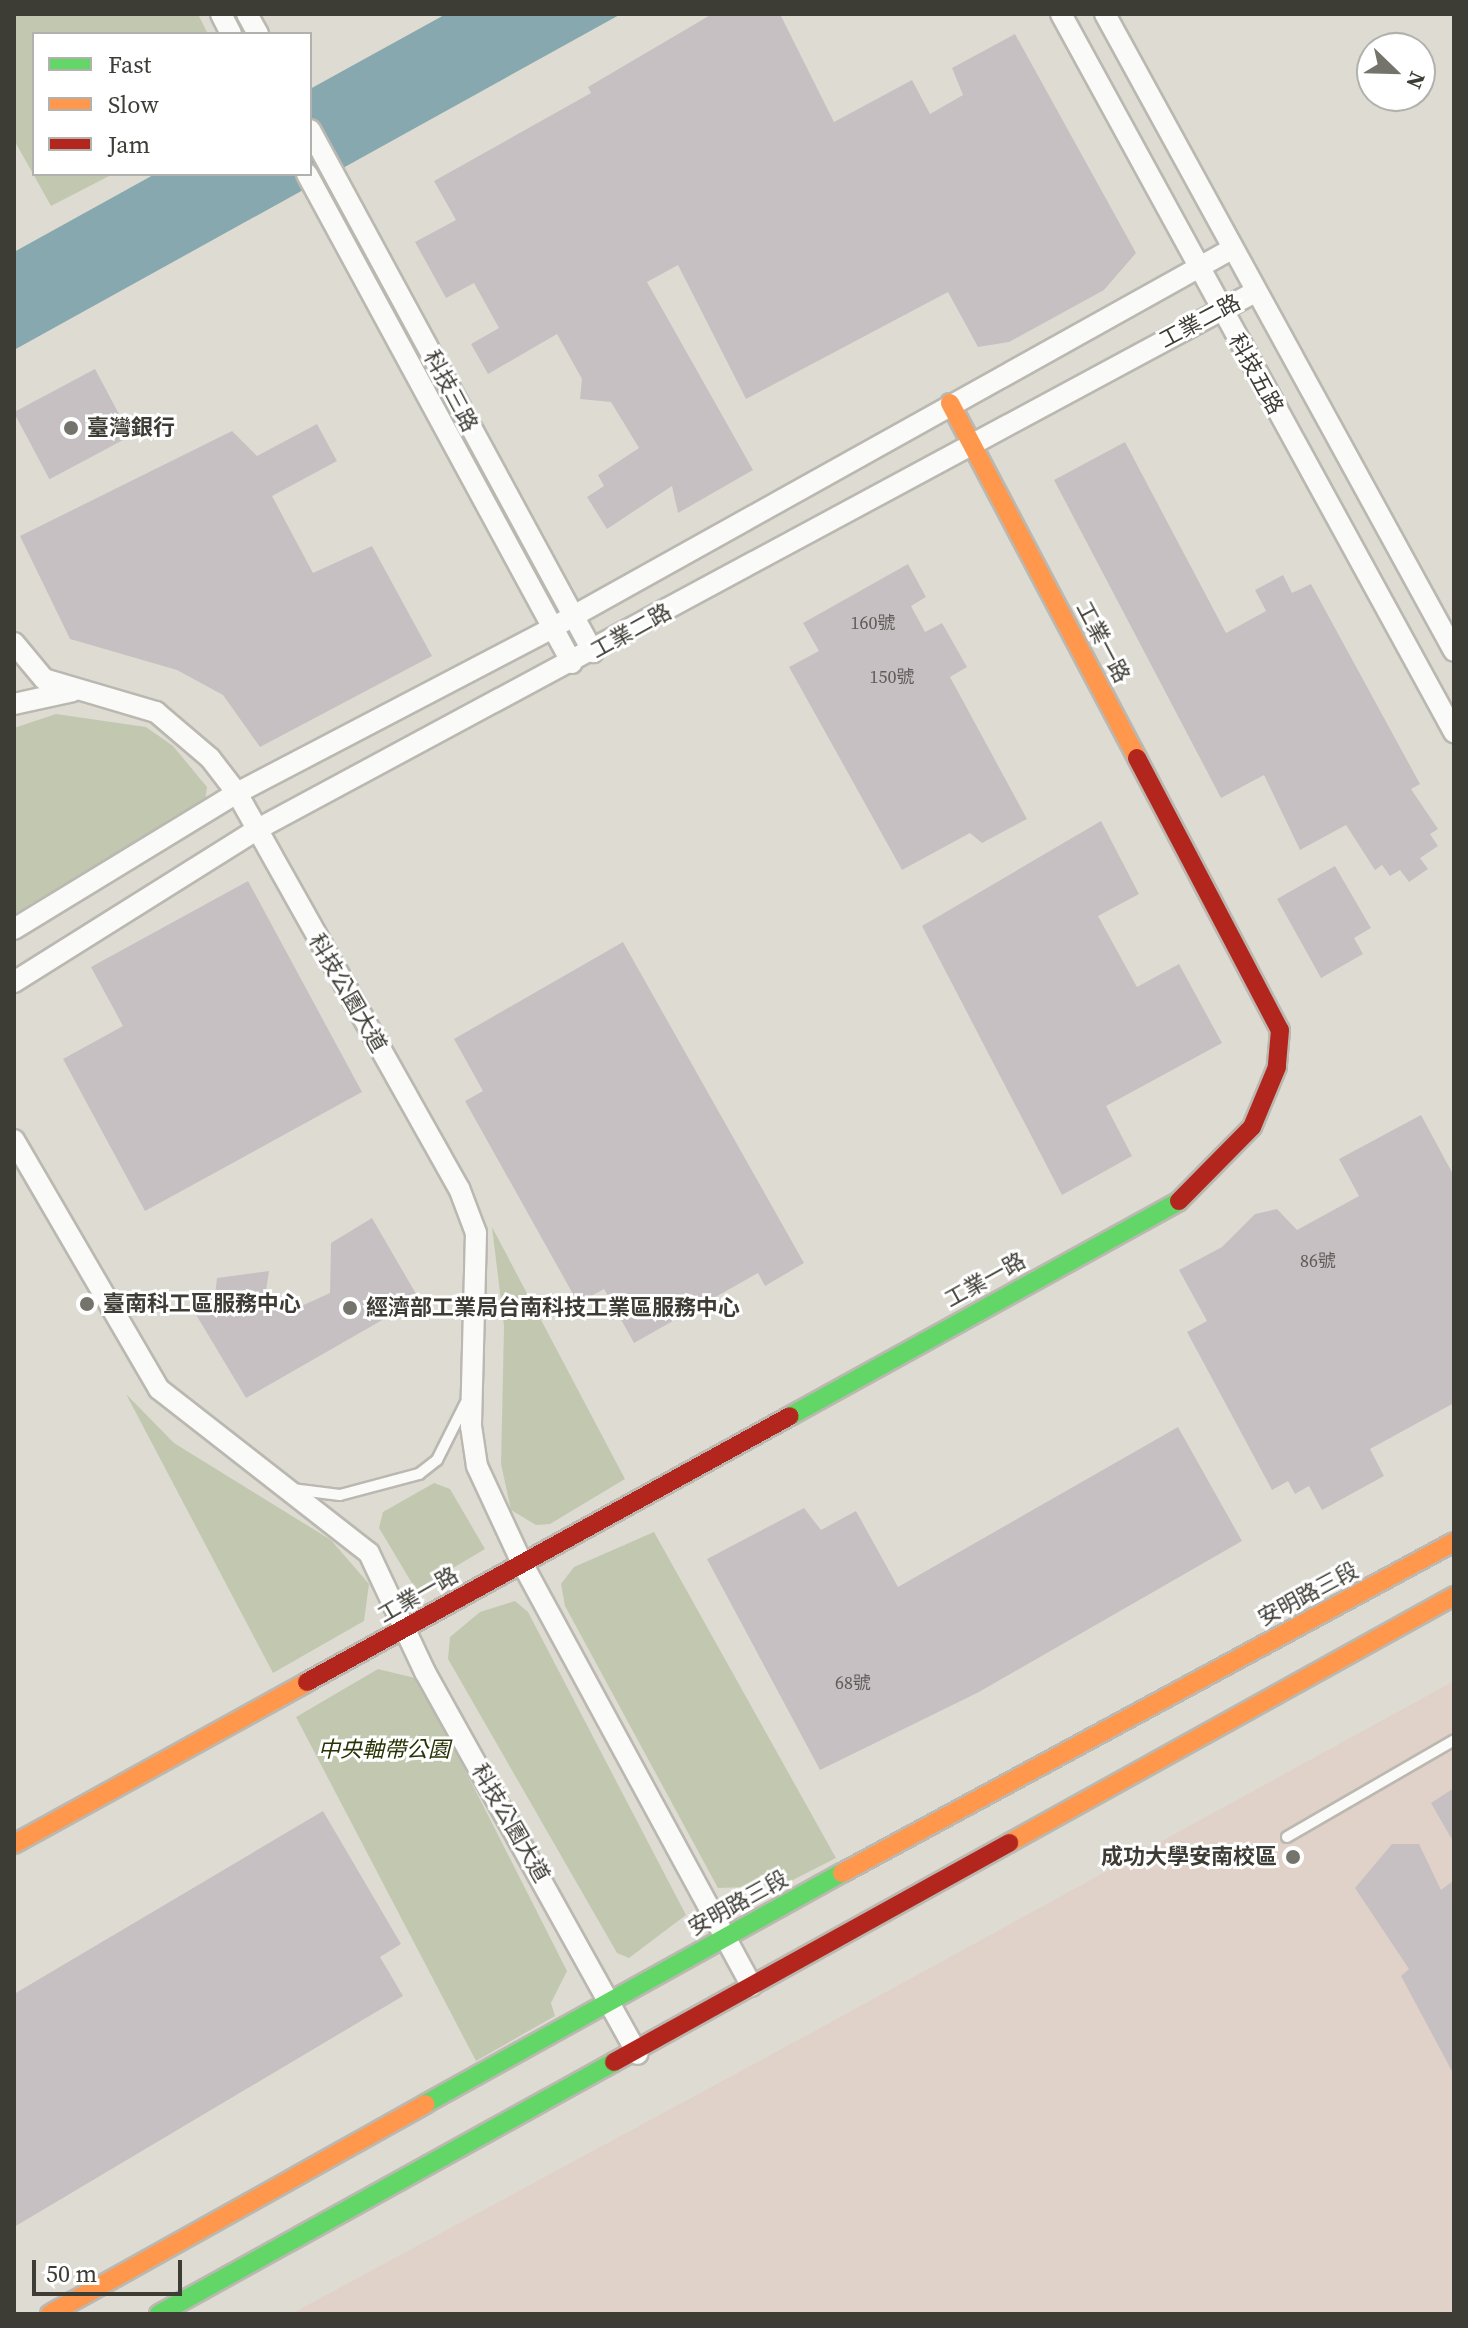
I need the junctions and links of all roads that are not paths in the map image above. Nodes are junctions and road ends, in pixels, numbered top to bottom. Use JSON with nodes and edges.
{"nodes":[{"id":1,"x":221,"y":14,"type":"edge"},
{"id":2,"x":247,"y":14,"type":"edge"},
{"id":3,"x":1061,"y":14,"type":"edge"},
{"id":4,"x":1105,"y":14,"type":"edge"},
{"id":5,"x":230,"y":32,"type":"edge"},
{"id":6,"x":257,"y":32,"type":"edge"},
{"id":7,"x":312,"y":134,"type":"edge"},
{"id":8,"x":308,"y":176,"type":"edge"},
{"id":9,"x":1230,"y":250,"type":"junction"},
{"id":10,"x":1195,"y":267,"type":"junction"},
{"id":11,"x":1255,"y":292,"type":"junction"},
{"id":12,"x":1221,"y":310,"type":"junction"},
{"id":13,"x":950,"y":403,"type":"junction"},
{"id":14,"x":972,"y":444,"type":"junction"},
{"id":15,"x":573,"y":616,"type":"junction"},
{"id":16,"x":552,"y":628,"type":"junction"},
{"id":17,"x":14,"y":643,"type":"edge"},
{"id":18,"x":1454,"y":651,"type":"edge"},
{"id":19,"x":593,"y":652,"type":"junction"},
{"id":20,"x":572,"y":663,"type":"junction"},
{"id":21,"x":77,"y":690,"type":"junction"},
{"id":22,"x":14,"y":704,"type":"edge"},
{"id":23,"x":1454,"y":732,"type":"edge"},
{"id":24,"x":237,"y":793,"type":"junction"},
{"id":25,"x":256,"y":830,"type":"junction"},
{"id":26,"x":14,"y":929,"type":"edge"},
{"id":27,"x":14,"y":982,"type":"edge"},
{"id":28,"x":14,"y":1140,"type":"edge"},
{"id":29,"x":471,"y":1386,"type":"junction"},
{"id":30,"x":290,"y":1489,"type":"junction"},
{"id":31,"x":1454,"y":1542,"type":"edge"},
{"id":32,"x":522,"y":1563,"type":"junction"},
{"id":33,"x":1454,"y":1596,"type":"edge"},
{"id":34,"x":406,"y":1630,"type":"junction"},
{"id":35,"x":1454,"y":1740,"type":"edge"},
{"id":36,"x":1287,"y":1837,"type":"dead end"},
{"id":37,"x":14,"y":1844,"type":"edge"},
{"id":38,"x":726,"y":1936,"type":"junction"},
{"id":39,"x":752,"y":1986,"type":"junction"},
{"id":40,"x":613,"y":2003,"type":"junction"},
{"id":41,"x":638,"y":2054,"type":"junction"},
{"id":42,"x":50,"y":2314,"type":"edge"},
{"id":43,"x":159,"y":2314,"type":"edge"}],
"edges":[{"from":1,"to":5,"type":"street"},
{"from":2,"to":6,"type":"street"},
{"from":3,"to":10,"type":"street","name":"科技五路"},
{"from":4,"to":9,"type":"street","name":"科技五路"},
{"from":7,"to":15,"type":"street","name":"科技三路"},
{"from":8,"to":16,"type":"street","name":"科技三路"},
{"from":9,"to":10,"type":"street","name":"工業二路"},
{"from":9,"to":11,"type":"street","name":"科技五路"},
{"from":10,"to":12,"type":"street","name":"科技五路"},
{"from":10,"to":13,"type":"street","name":"工業二路"},
{"from":11,"to":12,"type":"street","name":"工業二路"},
{"from":11,"to":18,"type":"street","name":"科技五路"},
{"from":12,"to":14,"type":"street","name":"工業二路"},
{"from":12,"to":23,"type":"street","name":"科技五路"},
{"from":13,"to":14,"type":"main road","name":"工業一路"},
{"from":13,"to":15,"type":"street","name":"工業二路"},
{"from":14,"to":19,"type":"street","name":"工業二路"},
{"from":14,"to":32,"type":"main road","name":"工業一路"},
{"from":15,"to":16,"type":"street","name":"工業二路"},
{"from":15,"to":19,"type":"street","name":"科技三路"},
{"from":16,"to":20,"type":"street","name":"科技三路"},
{"from":16,"to":24,"type":"street","name":"工業二路"},
{"from":17,"to":21,"type":"street","name":"科技公園大道"},
{"from":19,"to":20,"type":"street","name":"工業二路"},
{"from":20,"to":25,"type":"street","name":"工業二路"},
{"from":21,"to":22,"type":"street","name":"科技公園大道"},
{"from":21,"to":24,"type":"street","name":"科技公園大道"},
{"from":24,"to":25,"type":"street","name":"科技公園大道"},
{"from":24,"to":26,"type":"street","name":"工業二路"},
{"from":25,"to":27,"type":"street","name":"工業二路"},
{"from":25,"to":29,"type":"street","name":"科技公園大道"},
{"from":28,"to":30,"type":"street","name":"科技公園大道"},
{"from":29,"to":30,"type":"lane","name":"科技公園大道"},
{"from":29,"to":32,"type":"street","name":"科技公園大道"},
{"from":30,"to":34,"type":"street","name":"科技公園大道"},
{"from":31,"to":38,"type":"main road","name":"安明路三段"},
{"from":32,"to":34,"type":"main road","name":"工業一路"},
{"from":32,"to":38,"type":"street","name":"科技公園大道"},
{"from":33,"to":39,"type":"main road"},
{"from":34,"to":37,"type":"main road","name":"工業一路"},
{"from":34,"to":40,"type":"street","name":"科技公園大道"},
{"from":35,"to":36,"type":"lane"},
{"from":38,"to":39,"type":"street","name":"科技公園大道"},
{"from":38,"to":40,"type":"main road","name":"安明路三段"},
{"from":39,"to":41,"type":"main road"},
{"from":40,"to":41,"type":"street","name":"科技公園大道"},
{"from":40,"to":42,"type":"main road","name":"安明路三段"},
{"from":41,"to":43,"type":"main road"}]}
